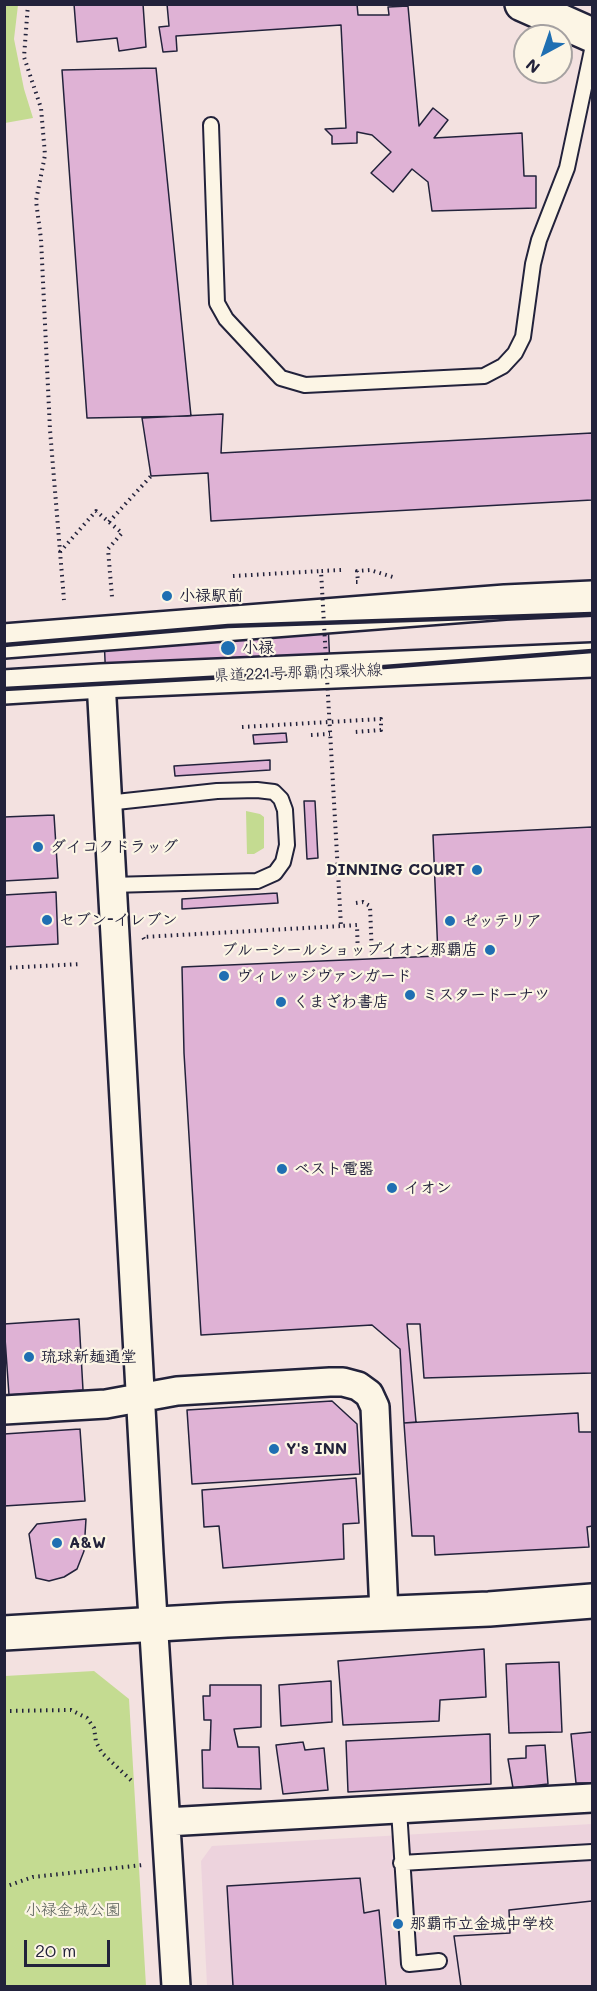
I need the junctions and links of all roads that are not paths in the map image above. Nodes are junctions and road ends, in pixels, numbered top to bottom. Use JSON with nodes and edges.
{"nodes":[{"id":1,"x":522,"y":4,"type":"edge"},
{"id":2,"x":592,"y":35,"type":"edge"},
{"id":3,"x":592,"y":50,"type":"edge"},
{"id":4,"x":211,"y":125,"type":"dead end"},
{"id":5,"x":592,"y":598,"type":"edge"},
{"id":6,"x":4,"y":641,"type":"edge"},
{"id":7,"x":592,"y":660,"type":"edge"},
{"id":8,"x":101,"y":681,"type":"junction"},
{"id":9,"x":4,"y":687,"type":"edge"},
{"id":10,"x":107,"y":803,"type":"junction"},
{"id":11,"x":111,"y":885,"type":"junction"},
{"id":12,"x":141,"y":1396,"type":"junction"},
{"id":13,"x":4,"y":1410,"type":"edge"},
{"id":14,"x":592,"y":1601,"type":"edge"},
{"id":15,"x":384,"y":1613,"type":"junction"},
{"id":16,"x":154,"y":1625,"type":"junction"},
{"id":17,"x":4,"y":1633,"type":"edge"},
{"id":18,"x":592,"y":1798,"type":"edge"},
{"id":19,"x":399,"y":1810,"type":"junction"},
{"id":20,"x":166,"y":1822,"type":"junction"},
{"id":21,"x":592,"y":1852,"type":"edge"},
{"id":22,"x":401,"y":1863,"type":"junction"},
{"id":23,"x":439,"y":1961,"type":"dead end"},
{"id":24,"x":176,"y":1986,"type":"edge"}],
"edges":[{"from":1,"to":2,"type":"main road"},
{"from":3,"to":4,"type":"lane"},
{"from":5,"to":6,"type":"main road"},
{"from":7,"to":8,"type":"main road","name":"県道221号那覇内環状線"},
{"from":8,"to":9,"type":"main road","name":"県道221号那覇内環状線"},
{"from":8,"to":10,"type":"street"},
{"from":10,"to":11,"type":"street"},
{"from":10,"to":11,"type":"lane"},
{"from":11,"to":12,"type":"street"},
{"from":12,"to":13,"type":"street"},
{"from":12,"to":15,"type":"street"},
{"from":12,"to":16,"type":"street"},
{"from":14,"to":15,"type":"main road"},
{"from":15,"to":16,"type":"main road"},
{"from":16,"to":17,"type":"main road"},
{"from":16,"to":20,"type":"street"},
{"from":18,"to":19,"type":"street"},
{"from":19,"to":20,"type":"street"},
{"from":19,"to":22,"type":"lane"},
{"from":20,"to":24,"type":"street"},
{"from":21,"to":22,"type":"lane"},
{"from":22,"to":23,"type":"lane"}]}
